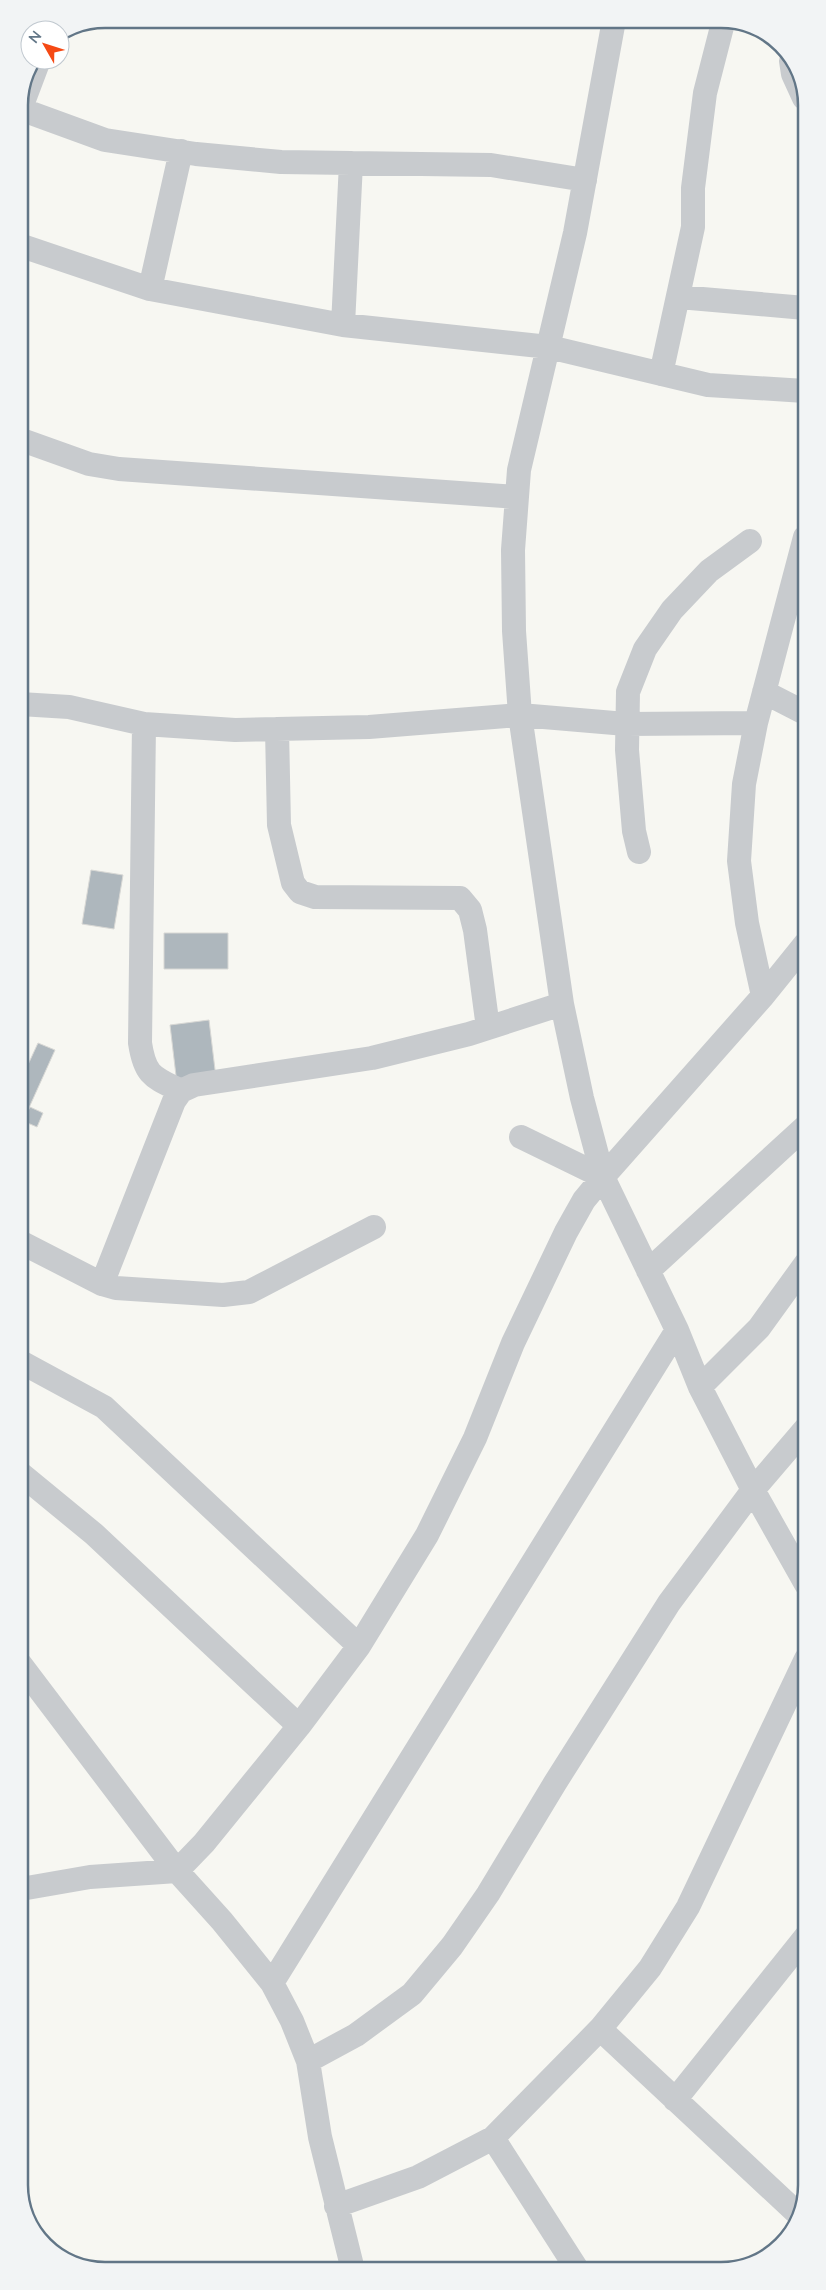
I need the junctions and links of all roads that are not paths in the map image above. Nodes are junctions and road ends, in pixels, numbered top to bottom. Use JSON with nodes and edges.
{"nodes":[{"id":1,"x":613,"y":28,"type":"edge"},
{"id":2,"x":722,"y":28,"type":"edge"},
{"id":3,"x":28,"y":114,"type":"edge"},
{"id":4,"x":180,"y":151,"type":"junction"},
{"id":5,"x":351,"y":163,"type":"junction"},
{"id":6,"x":585,"y":180,"type":"junction"},
{"id":7,"x":28,"y":248,"type":"edge"},
{"id":8,"x":150,"y":289,"type":"junction"},
{"id":9,"x":679,"y":297,"type":"junction"},
{"id":10,"x":798,"y":307,"type":"edge"},
{"id":11,"x":343,"y":325,"type":"junction"},
{"id":12,"x":549,"y":348,"type":"junction"},
{"id":13,"x":661,"y":374,"type":"junction"},
{"id":14,"x":798,"y":391,"type":"edge"},
{"id":15,"x":28,"y":442,"type":"edge"},
{"id":16,"x":517,"y":497,"type":"junction"},
{"id":17,"x":750,"y":541,"type":"dead end"},
{"id":18,"x":798,"y":563,"type":"edge"},
{"id":19,"x":764,"y":692,"type":"junction"},
{"id":20,"x":28,"y":704,"type":"edge"},
{"id":21,"x":798,"y":709,"type":"edge"},
{"id":22,"x":520,"y":715,"type":"junction"},
{"id":23,"x":756,"y":723,"type":"junction"},
{"id":24,"x":144,"y":724,"type":"junction"},
{"id":25,"x":626,"y":724,"type":"junction"},
{"id":26,"x":276,"y":729,"type":"junction"},
{"id":27,"x":640,"y":852,"type":"dead end"},
{"id":28,"x":798,"y":954,"type":"edge"},
{"id":29,"x":763,"y":996,"type":"junction"},
{"id":30,"x":562,"y":1004,"type":"junction"},
{"id":31,"x":488,"y":1028,"type":"junction"},
{"id":32,"x":181,"y":1090,"type":"junction"},
{"id":33,"x":798,"y":1133,"type":"edge"},
{"id":34,"x":521,"y":1137,"type":"dead end"},
{"id":35,"x":603,"y":1177,"type":"junction"},
{"id":36,"x":374,"y":1227,"type":"dead end"},
{"id":37,"x":28,"y":1246,"type":"edge"},
{"id":38,"x":648,"y":1271,"type":"junction"},
{"id":39,"x":798,"y":1274,"type":"edge"},
{"id":40,"x":102,"y":1284,"type":"junction"},
{"id":41,"x":676,"y":1330,"type":"junction"},
{"id":42,"x":28,"y":1366,"type":"edge"},
{"id":43,"x":700,"y":1387,"type":"junction"},
{"id":44,"x":798,"y":1437,"type":"edge"},
{"id":45,"x":28,"y":1488,"type":"edge"},
{"id":46,"x":753,"y":1490,"type":"junction"},
{"id":47,"x":798,"y":1570,"type":"edge"},
{"id":48,"x":359,"y":1646,"type":"junction"},
{"id":49,"x":28,"y":1674,"type":"edge"},
{"id":50,"x":798,"y":1676,"type":"edge"},
{"id":51,"x":299,"y":1726,"type":"junction"},
{"id":52,"x":177,"y":1871,"type":"junction"},
{"id":53,"x":28,"y":1888,"type":"edge"},
{"id":54,"x":798,"y":1946,"type":"edge"},
{"id":55,"x":272,"y":1983,"type":"junction"},
{"id":56,"x":600,"y":2029,"type":"junction"},
{"id":57,"x":308,"y":2061,"type":"junction"},
{"id":58,"x":675,"y":2100,"type":"junction"},
{"id":59,"x":493,"y":2138,"type":"junction"},
{"id":60,"x":336,"y":2206,"type":"junction"},
{"id":61,"x":794,"y":2210,"type":"edge"},
{"id":62,"x":351,"y":2262,"type":"edge"},
{"id":63,"x":573,"y":2262,"type":"edge"}],
"edges":[{"from":1,"to":6,"type":"street"},
{"from":2,"to":9,"type":"street"},
{"from":3,"to":4,"type":"street"},
{"from":4,"to":5,"type":"street"},
{"from":4,"to":8,"type":"street"},
{"from":5,"to":6,"type":"street"},
{"from":5,"to":11,"type":"street"},
{"from":6,"to":12,"type":"street"},
{"from":7,"to":8,"type":"street"},
{"from":8,"to":11,"type":"street"},
{"from":9,"to":10,"type":"street"},
{"from":9,"to":13,"type":"street"},
{"from":11,"to":12,"type":"street"},
{"from":12,"to":13,"type":"street"},
{"from":12,"to":16,"type":"street"},
{"from":13,"to":14,"type":"street"},
{"from":15,"to":16,"type":"street"},
{"from":16,"to":22,"type":"street"},
{"from":17,"to":25,"type":"street"},
{"from":18,"to":19,"type":"street"},
{"from":19,"to":21,"type":"street"},
{"from":19,"to":23,"type":"street"},
{"from":20,"to":24,"type":"street"},
{"from":22,"to":25,"type":"street"},
{"from":22,"to":26,"type":"street"},
{"from":22,"to":30,"type":"street"},
{"from":23,"to":25,"type":"street"},
{"from":23,"to":29,"type":"street"},
{"from":24,"to":26,"type":"street"},
{"from":24,"to":32,"type":"street"},
{"from":25,"to":27,"type":"street"},
{"from":26,"to":31,"type":"street"},
{"from":28,"to":29,"type":"street"},
{"from":29,"to":35,"type":"street"},
{"from":30,"to":31,"type":"street"},
{"from":30,"to":35,"type":"street"},
{"from":31,"to":32,"type":"street"},
{"from":32,"to":40,"type":"street"},
{"from":33,"to":38,"type":"street"},
{"from":34,"to":35,"type":"street"},
{"from":35,"to":38,"type":"street"},
{"from":35,"to":48,"type":"street"},
{"from":36,"to":40,"type":"street"},
{"from":37,"to":40,"type":"street"},
{"from":38,"to":41,"type":"street"},
{"from":39,"to":43,"type":"street"},
{"from":41,"to":43,"type":"street"},
{"from":41,"to":55,"type":"street"},
{"from":42,"to":48,"type":"street"},
{"from":43,"to":46,"type":"street"},
{"from":44,"to":46,"type":"street"},
{"from":45,"to":51,"type":"street"},
{"from":46,"to":47,"type":"street"},
{"from":46,"to":57,"type":"street"},
{"from":48,"to":51,"type":"street"},
{"from":49,"to":52,"type":"street"},
{"from":50,"to":56,"type":"street"},
{"from":51,"to":52,"type":"street"},
{"from":52,"to":53,"type":"street"},
{"from":52,"to":55,"type":"street"},
{"from":54,"to":58,"type":"street"},
{"from":55,"to":57,"type":"street"},
{"from":56,"to":58,"type":"street"},
{"from":56,"to":59,"type":"street"},
{"from":57,"to":60,"type":"street"},
{"from":58,"to":61,"type":"street"},
{"from":59,"to":60,"type":"street"},
{"from":59,"to":63,"type":"street"},
{"from":60,"to":62,"type":"street"}]}
